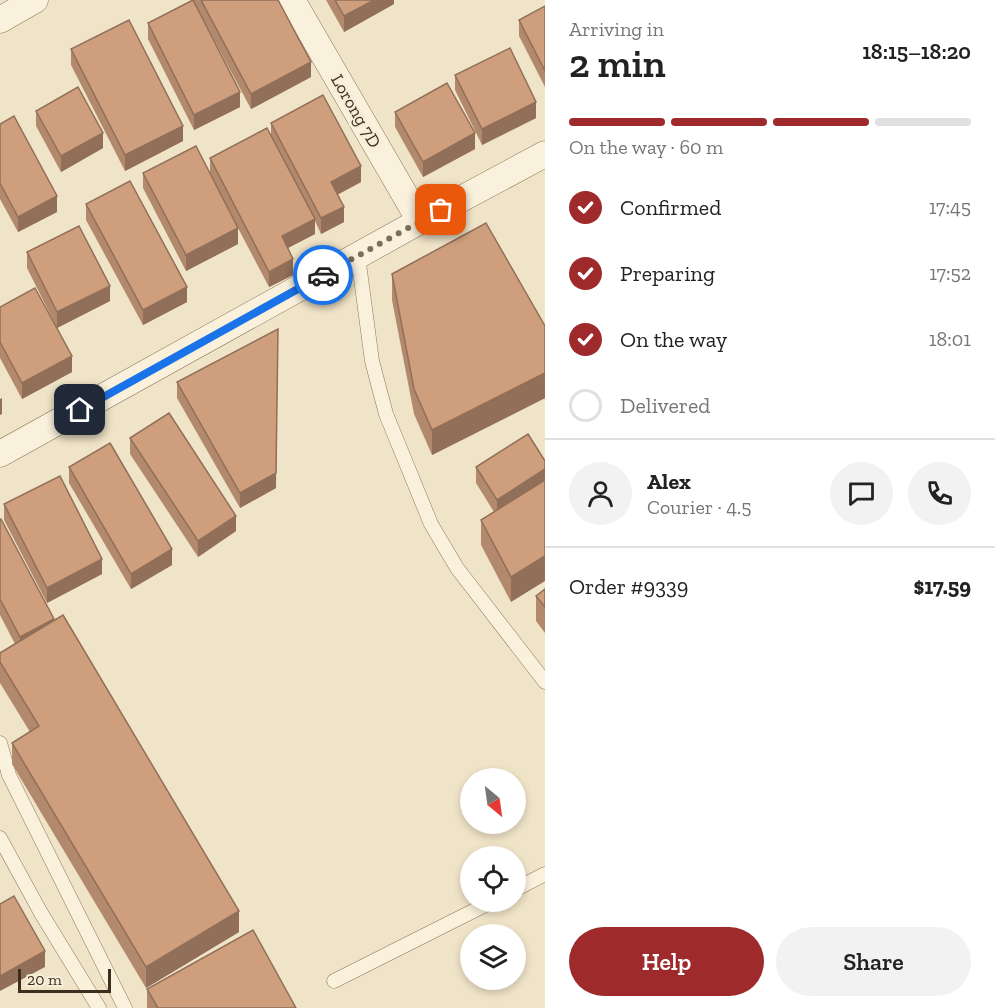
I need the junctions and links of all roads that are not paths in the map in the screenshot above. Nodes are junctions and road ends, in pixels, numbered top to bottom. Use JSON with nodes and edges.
{"nodes":[{"id":1,"x":35,"y":0,"type":"edge"},
{"id":2,"x":292,"y":0,"type":"edge"},
{"id":3,"x":0,"y":20,"type":"edge"},
{"id":4,"x":545,"y":154,"type":"edge"},
{"id":5,"x":420,"y":221,"type":"junction"},
{"id":6,"x":358,"y":256,"type":"junction"},
{"id":7,"x":0,"y":454,"type":"edge"},
{"id":8,"x":545,"y":682,"type":"edge"},
{"id":9,"x":0,"y":743,"type":"edge"},
{"id":10,"x":0,"y":838,"type":"edge"},
{"id":11,"x":545,"y":874,"type":"edge"},
{"id":12,"x":526,"y":884,"type":"edge"},
{"id":13,"x":471,"y":912,"type":"edge"},
{"id":14,"x":334,"y":981,"type":"dead end"},
{"id":15,"x":99,"y":1008,"type":"edge"},
{"id":16,"x":126,"y":1008,"type":"edge"}],
"edges":[{"from":1,"to":3,"type":"street"},
{"from":2,"to":5,"type":"street","name":"Lorong 7D"},
{"from":4,"to":5,"type":"street"},
{"from":5,"to":6,"type":"street"},
{"from":6,"to":7,"type":"street"},
{"from":6,"to":8,"type":"lane"},
{"from":9,"to":16,"type":"lane"},
{"from":10,"to":15,"type":"lane"},
{"from":11,"to":12,"type":"lane"},
{"from":13,"to":14,"type":"lane"}]}
